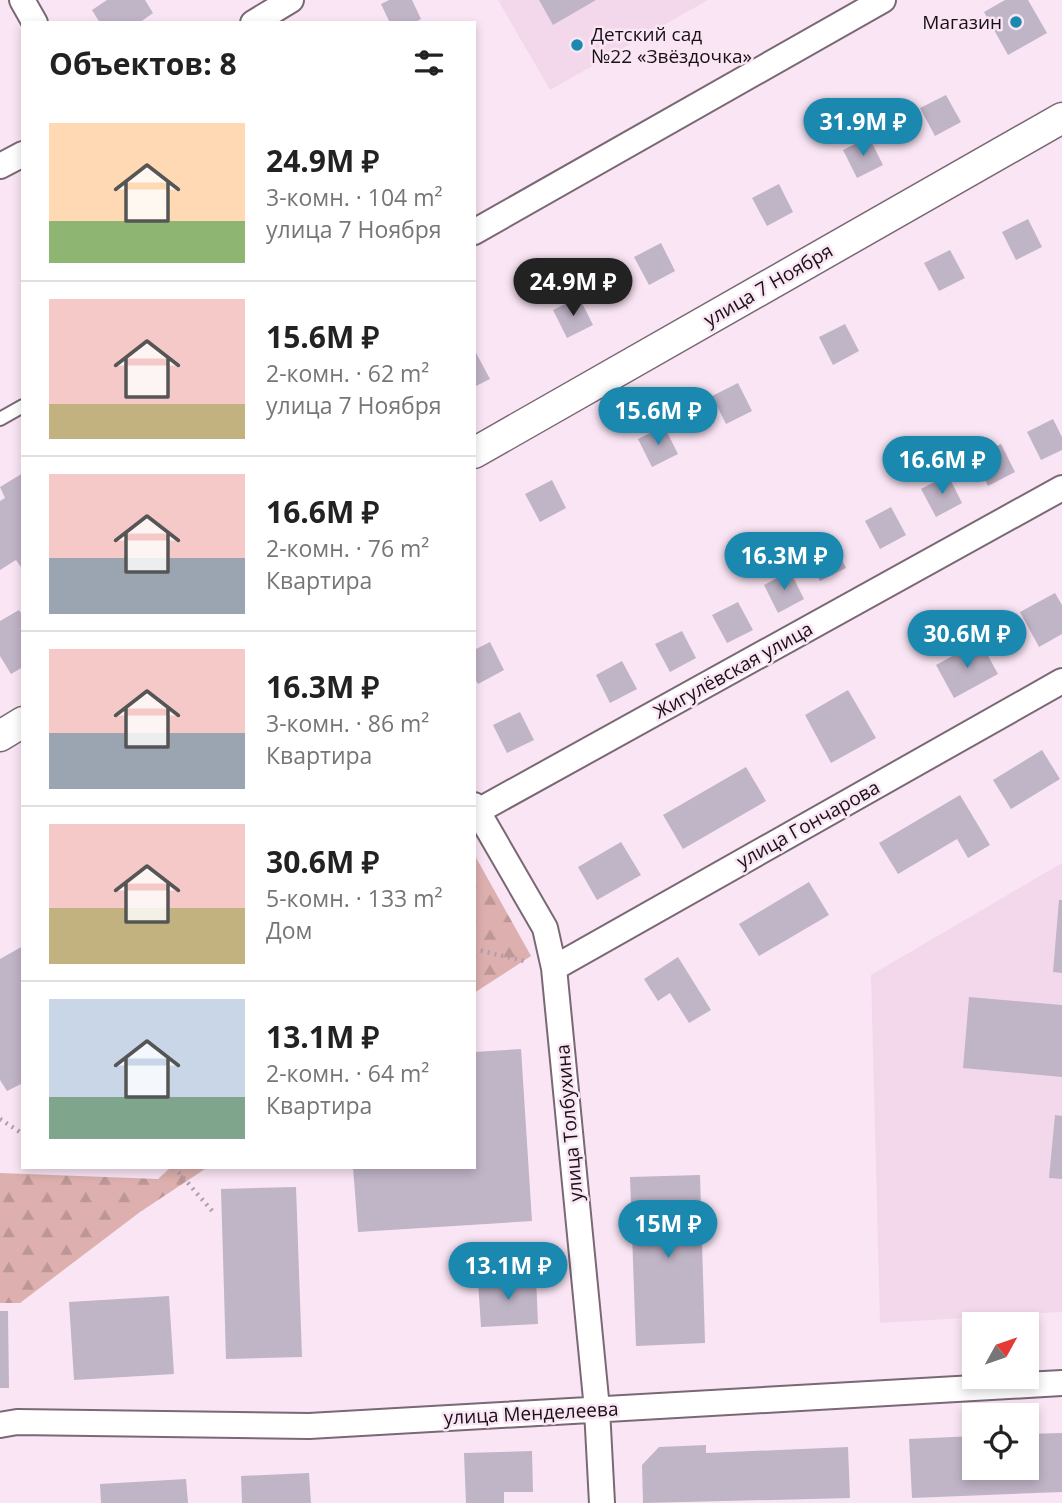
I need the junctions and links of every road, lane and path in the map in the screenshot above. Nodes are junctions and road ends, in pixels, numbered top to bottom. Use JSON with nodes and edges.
{"nodes":[{"id":1,"x":22,"y":0,"type":"edge"},
{"id":2,"x":291,"y":0,"type":"edge"},
{"id":3,"x":883,"y":0,"type":"edge"},
{"id":4,"x":34,"y":21,"type":"edge"},
{"id":5,"x":256,"y":21,"type":"edge"},
{"id":6,"x":1062,"y":118,"type":"edge"},
{"id":7,"x":21,"y":155,"type":"edge"},
{"id":8,"x":0,"y":166,"type":"edge"},
{"id":9,"x":476,"y":231,"type":"edge"},
{"id":10,"x":21,"y":407,"type":"edge"},
{"id":11,"x":0,"y":419,"type":"edge"},
{"id":12,"x":476,"y":452,"type":"edge"},
{"id":13,"x":1062,"y":488,"type":"edge"},
{"id":14,"x":1062,"y":681,"type":"edge"},
{"id":15,"x":21,"y":723,"type":"edge"},
{"id":16,"x":0,"y":736,"type":"edge"},
{"id":17,"x":476,"y":808,"type":"edge"},
{"id":18,"x":476,"y":949,"type":"edge"},
{"id":19,"x":554,"y":968,"type":"junction"},
{"id":20,"x":0,"y":1119,"type":"edge"},
{"id":21,"x":21,"y":1133,"type":"edge"},
{"id":22,"x":176,"y":1169,"type":"edge"},
{"id":23,"x":214,"y":1213,"type":"dead end"},
{"id":24,"x":1062,"y":1383,"type":"edge"},
{"id":25,"x":597,"y":1409,"type":"junction"},
{"id":26,"x":0,"y":1425,"type":"edge"},
{"id":27,"x":602,"y":1503,"type":"edge"}],
"edges":[{"from":1,"to":4,"type":"street"},
{"from":2,"to":5,"type":"street"},
{"from":3,"to":9,"type":"street"},
{"from":6,"to":12,"type":"street","name":"улица 7 Ноября"},
{"from":7,"to":8,"type":"street"},
{"from":10,"to":11,"type":"lane"},
{"from":13,"to":17,"type":"street","name":"Жигулёвская улица"},
{"from":14,"to":19,"type":"street","name":"улица Гончарова"},
{"from":15,"to":16,"type":"street"},
{"from":17,"to":19,"type":"street","name":"улица Толбухина"},
{"from":18,"to":19,"type":"path"},
{"from":19,"to":25,"type":"street","name":"улица Толбухина"},
{"from":20,"to":21,"type":"path"},
{"from":22,"to":23,"type":"path"},
{"from":24,"to":25,"type":"street","name":"улица Менделеева"},
{"from":25,"to":26,"type":"street","name":"улица Менделеева"},
{"from":25,"to":27,"type":"street","name":"улица Толбухина"}]}
